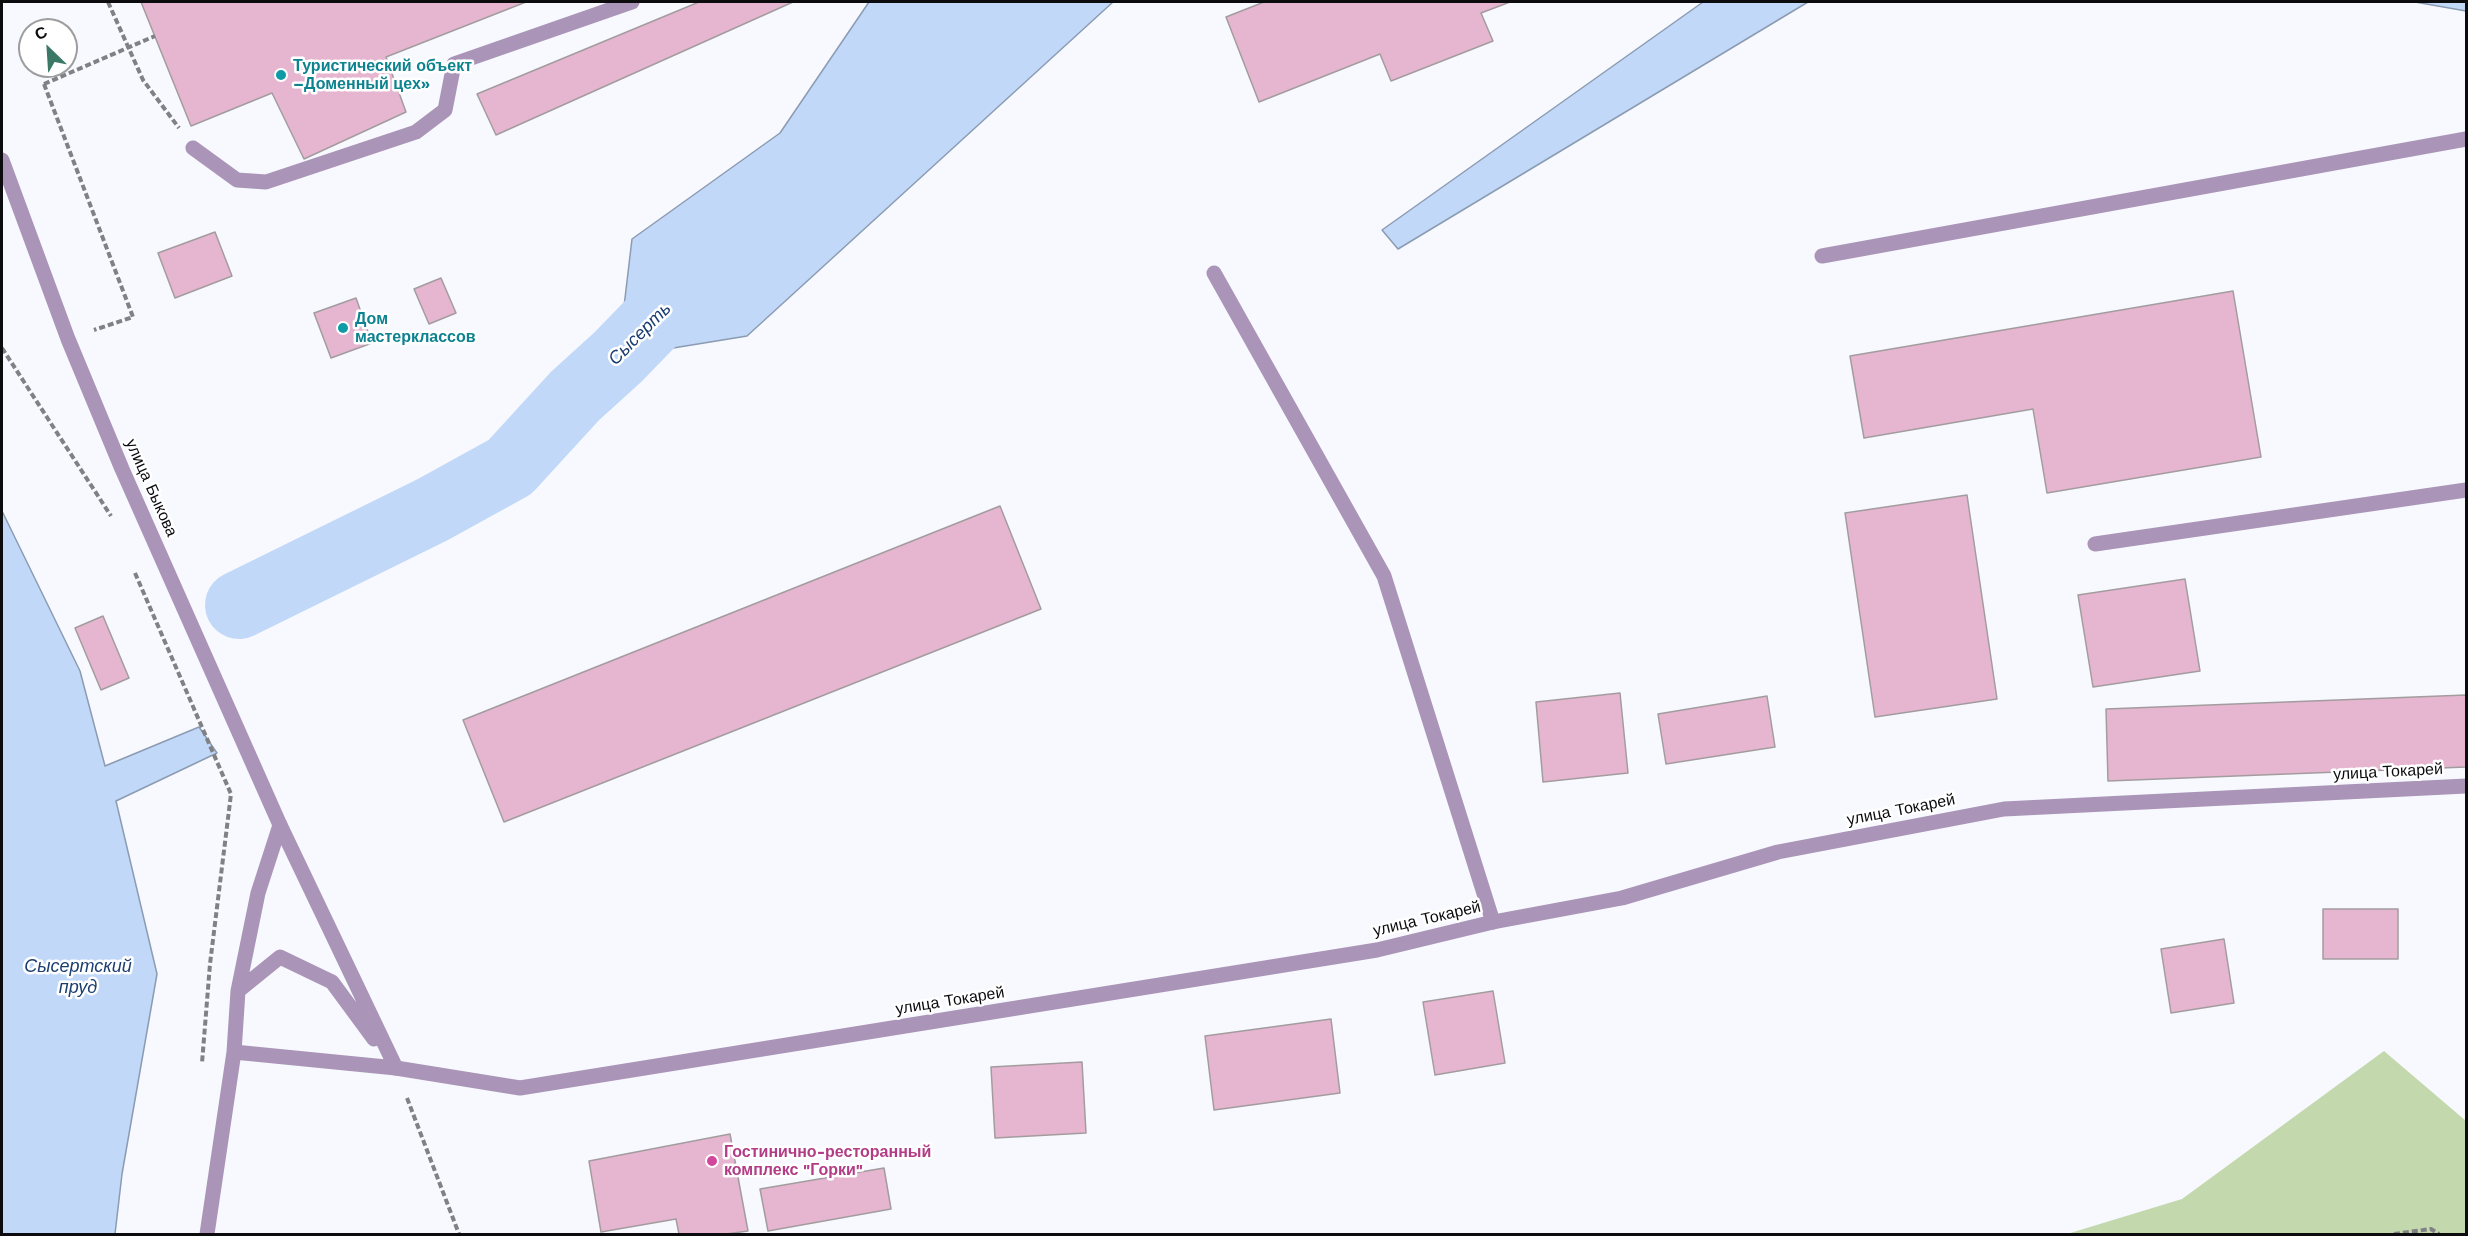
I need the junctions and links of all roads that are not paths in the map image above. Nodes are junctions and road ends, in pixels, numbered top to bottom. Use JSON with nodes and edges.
{"nodes":[{"id":1,"x":632,"y":2,"type":"edge"},
{"id":2,"x":2466,"y":139,"type":"edge"},
{"id":3,"x":193,"y":148,"type":"road end"},
{"id":4,"x":2,"y":160,"type":"edge"},
{"id":5,"x":1822,"y":256,"type":"dead end"},
{"id":6,"x":1214,"y":273,"type":"dead end"},
{"id":7,"x":2466,"y":490,"type":"edge"},
{"id":8,"x":2095,"y":544,"type":"dead end"},
{"id":9,"x":2466,"y":786,"type":"edge"},
{"id":10,"x":280,"y":825,"type":"junction"},
{"id":11,"x":1493,"y":922,"type":"junction"},
{"id":12,"x":238,"y":991,"type":"junction"},
{"id":13,"x":234,"y":1052,"type":"junction"},
{"id":14,"x":396,"y":1068,"type":"junction"},
{"id":15,"x":207,"y":1234,"type":"edge"}],
"edges":[{"from":1,"to":3,"type":"street"},
{"from":2,"to":5,"type":"street"},
{"from":4,"to":10,"type":"street","name":"улица Быкова"},
{"from":6,"to":11,"type":"street"},
{"from":7,"to":8,"type":"street"},
{"from":9,"to":11,"type":"street","name":"улица Токарей"},
{"from":10,"to":12,"type":"street"},
{"from":10,"to":14,"type":"street","name":"улица Быкова"},
{"from":11,"to":14,"type":"street","name":"улица Токарей"},
{"from":12,"to":13,"type":"street"},
{"from":12,"to":14,"type":"street"},
{"from":13,"to":14,"type":"street","name":"улица Токарей"},
{"from":13,"to":15,"type":"street"}]}
